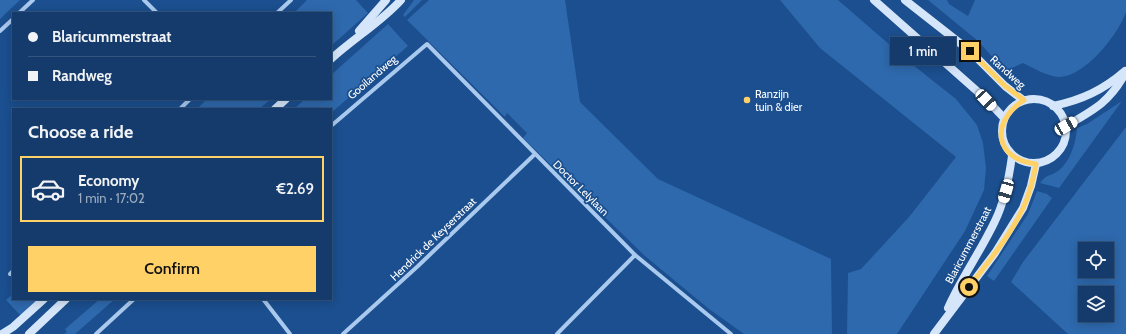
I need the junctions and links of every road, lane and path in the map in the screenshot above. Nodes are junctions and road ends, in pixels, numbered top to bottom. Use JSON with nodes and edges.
{"nodes":[{"id":1,"x":33,"y":0,"type":"edge"},
{"id":2,"x":144,"y":0,"type":"edge"},
{"id":3,"x":291,"y":0,"type":"edge"},
{"id":4,"x":386,"y":0,"type":"edge"},
{"id":5,"x":401,"y":0,"type":"edge"},
{"id":6,"x":874,"y":0,"type":"edge"},
{"id":7,"x":905,"y":0,"type":"edge"},
{"id":8,"x":20,"y":12,"type":"edge"},
{"id":9,"x":156,"y":12,"type":"edge"},
{"id":10,"x":278,"y":12,"type":"edge"},
{"id":11,"x":12,"y":20,"type":"edge"},
{"id":12,"x":0,"y":32,"type":"edge"},
{"id":13,"x":350,"y":41,"type":"junction"},
{"id":14,"x":427,"y":44,"type":"joint"},
{"id":15,"x":332,"y":58,"type":"edge"},
{"id":16,"x":1126,"y":71,"type":"edge"},
{"id":17,"x":189,"y":100,"type":"edge"},
{"id":18,"x":285,"y":100,"type":"edge"},
{"id":19,"x":1024,"y":100,"type":"junction"},
{"id":20,"x":1053,"y":106,"type":"junction"},
{"id":21,"x":181,"y":108,"type":"edge"},
{"id":22,"x":276,"y":108,"type":"edge"},
{"id":23,"x":1004,"y":118,"type":"junction"},
{"id":24,"x":332,"y":125,"type":"edge"},
{"id":25,"x":1066,"y":126,"type":"junction"},
{"id":26,"x":534,"y":154,"type":"junction"},
{"id":27,"x":1012,"y":156,"type":"junction"},
{"id":28,"x":1036,"y":164,"type":"junction"},
{"id":29,"x":635,"y":255,"type":"junction"},
{"id":30,"x":43,"y":300,"type":"edge"},
{"id":31,"x":65,"y":300,"type":"edge"},
{"id":32,"x":133,"y":300,"type":"edge"},
{"id":33,"x":264,"y":300,"type":"edge"},
{"id":34,"x":943,"y":320,"type":"junction"},
{"id":35,"x":726,"y":333,"type":"edge"},
{"id":36,"x":2,"y":334,"type":"edge"},
{"id":37,"x":29,"y":334,"type":"edge"},
{"id":38,"x":96,"y":334,"type":"edge"},
{"id":39,"x":290,"y":334,"type":"edge"},
{"id":40,"x":343,"y":334,"type":"edge"},
{"id":41,"x":557,"y":334,"type":"edge"},
{"id":42,"x":731,"y":334,"type":"edge"},
{"id":43,"x":934,"y":334,"type":"edge"}],
"edges":[{"from":1,"to":8,"type":"street"},
{"from":2,"to":9,"type":"street"},
{"from":3,"to":10,"type":"street"},
{"from":4,"to":13,"type":"main road"},
{"from":5,"to":13,"type":"main road"},
{"from":6,"to":23,"type":"main road"},
{"from":7,"to":19,"type":"main road","name":"Randweg"},
{"from":11,"to":12,"type":"street"},
{"from":13,"to":15,"type":"main road"},
{"from":14,"to":24,"type":"street","name":"Gooilandweg"},
{"from":14,"to":26,"type":"street","name":"Doctor Lelylaan"},
{"from":16,"to":20,"type":"main road"},
{"from":16,"to":25,"type":"main road"},
{"from":17,"to":21,"type":"street"},
{"from":18,"to":22,"type":"main road"},
{"from":19,"to":20,"type":"main road"},
{"from":19,"to":23,"type":"main road"},
{"from":20,"to":25,"type":"main road"},
{"from":23,"to":27,"type":"main road"},
{"from":25,"to":28,"type":"main road"},
{"from":26,"to":29,"type":"street","name":"Doctor Lelylaan"},
{"from":26,"to":40,"type":"street","name":"Hendrick de Keyserstraat"},
{"from":27,"to":28,"type":"main road"},
{"from":27,"to":34,"type":"main road","name":"Blaricummerstraat"},
{"from":28,"to":34,"type":"main road","name":"Blaricummerstraat"},
{"from":29,"to":35,"type":"street","name":"Doctor Lelylaan"},
{"from":29,"to":41,"type":"street"},
{"from":30,"to":36,"type":"main road"},
{"from":31,"to":37,"type":"main road"},
{"from":32,"to":38,"type":"street"},
{"from":33,"to":39,"type":"street"},
{"from":34,"to":43,"type":"main road","name":"Blaricummerstraat"},
{"from":35,"to":42,"type":"street","name":"Doctor Lelylaan"}]}
